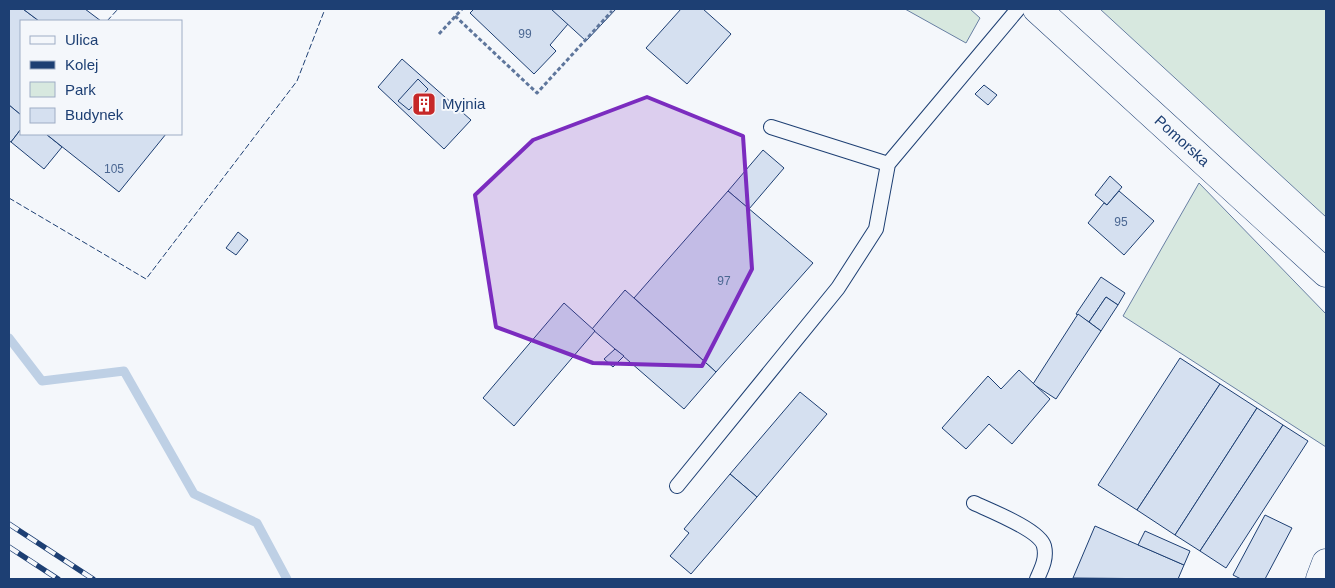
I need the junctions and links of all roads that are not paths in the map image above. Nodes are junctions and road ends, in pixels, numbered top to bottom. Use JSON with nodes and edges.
{"nodes":[{"id":1,"x":1018,"y":9,"type":"edge"},
{"id":2,"x":1037,"y":9,"type":"edge"},
{"id":3,"x":771,"y":127,"type":"dead end"},
{"id":4,"x":888,"y":164,"type":"junction"},
{"id":5,"x":1326,"y":273,"type":"edge"},
{"id":6,"x":677,"y":486,"type":"dead end"},
{"id":7,"x":974,"y":503,"type":"dead end"},
{"id":8,"x":1326,"y":563,"type":"edge"},
{"id":9,"x":1037,"y":579,"type":"edge"},
{"id":10,"x":1320,"y":579,"type":"edge"}],
"edges":[{"from":1,"to":4,"type":"lane"},
{"from":2,"to":5,"type":"main road","name":"Pomorska"},
{"from":3,"to":4,"type":"lane"},
{"from":4,"to":6,"type":"lane"},
{"from":7,"to":9,"type":"lane"},
{"from":8,"to":10,"type":"main road"}]}
